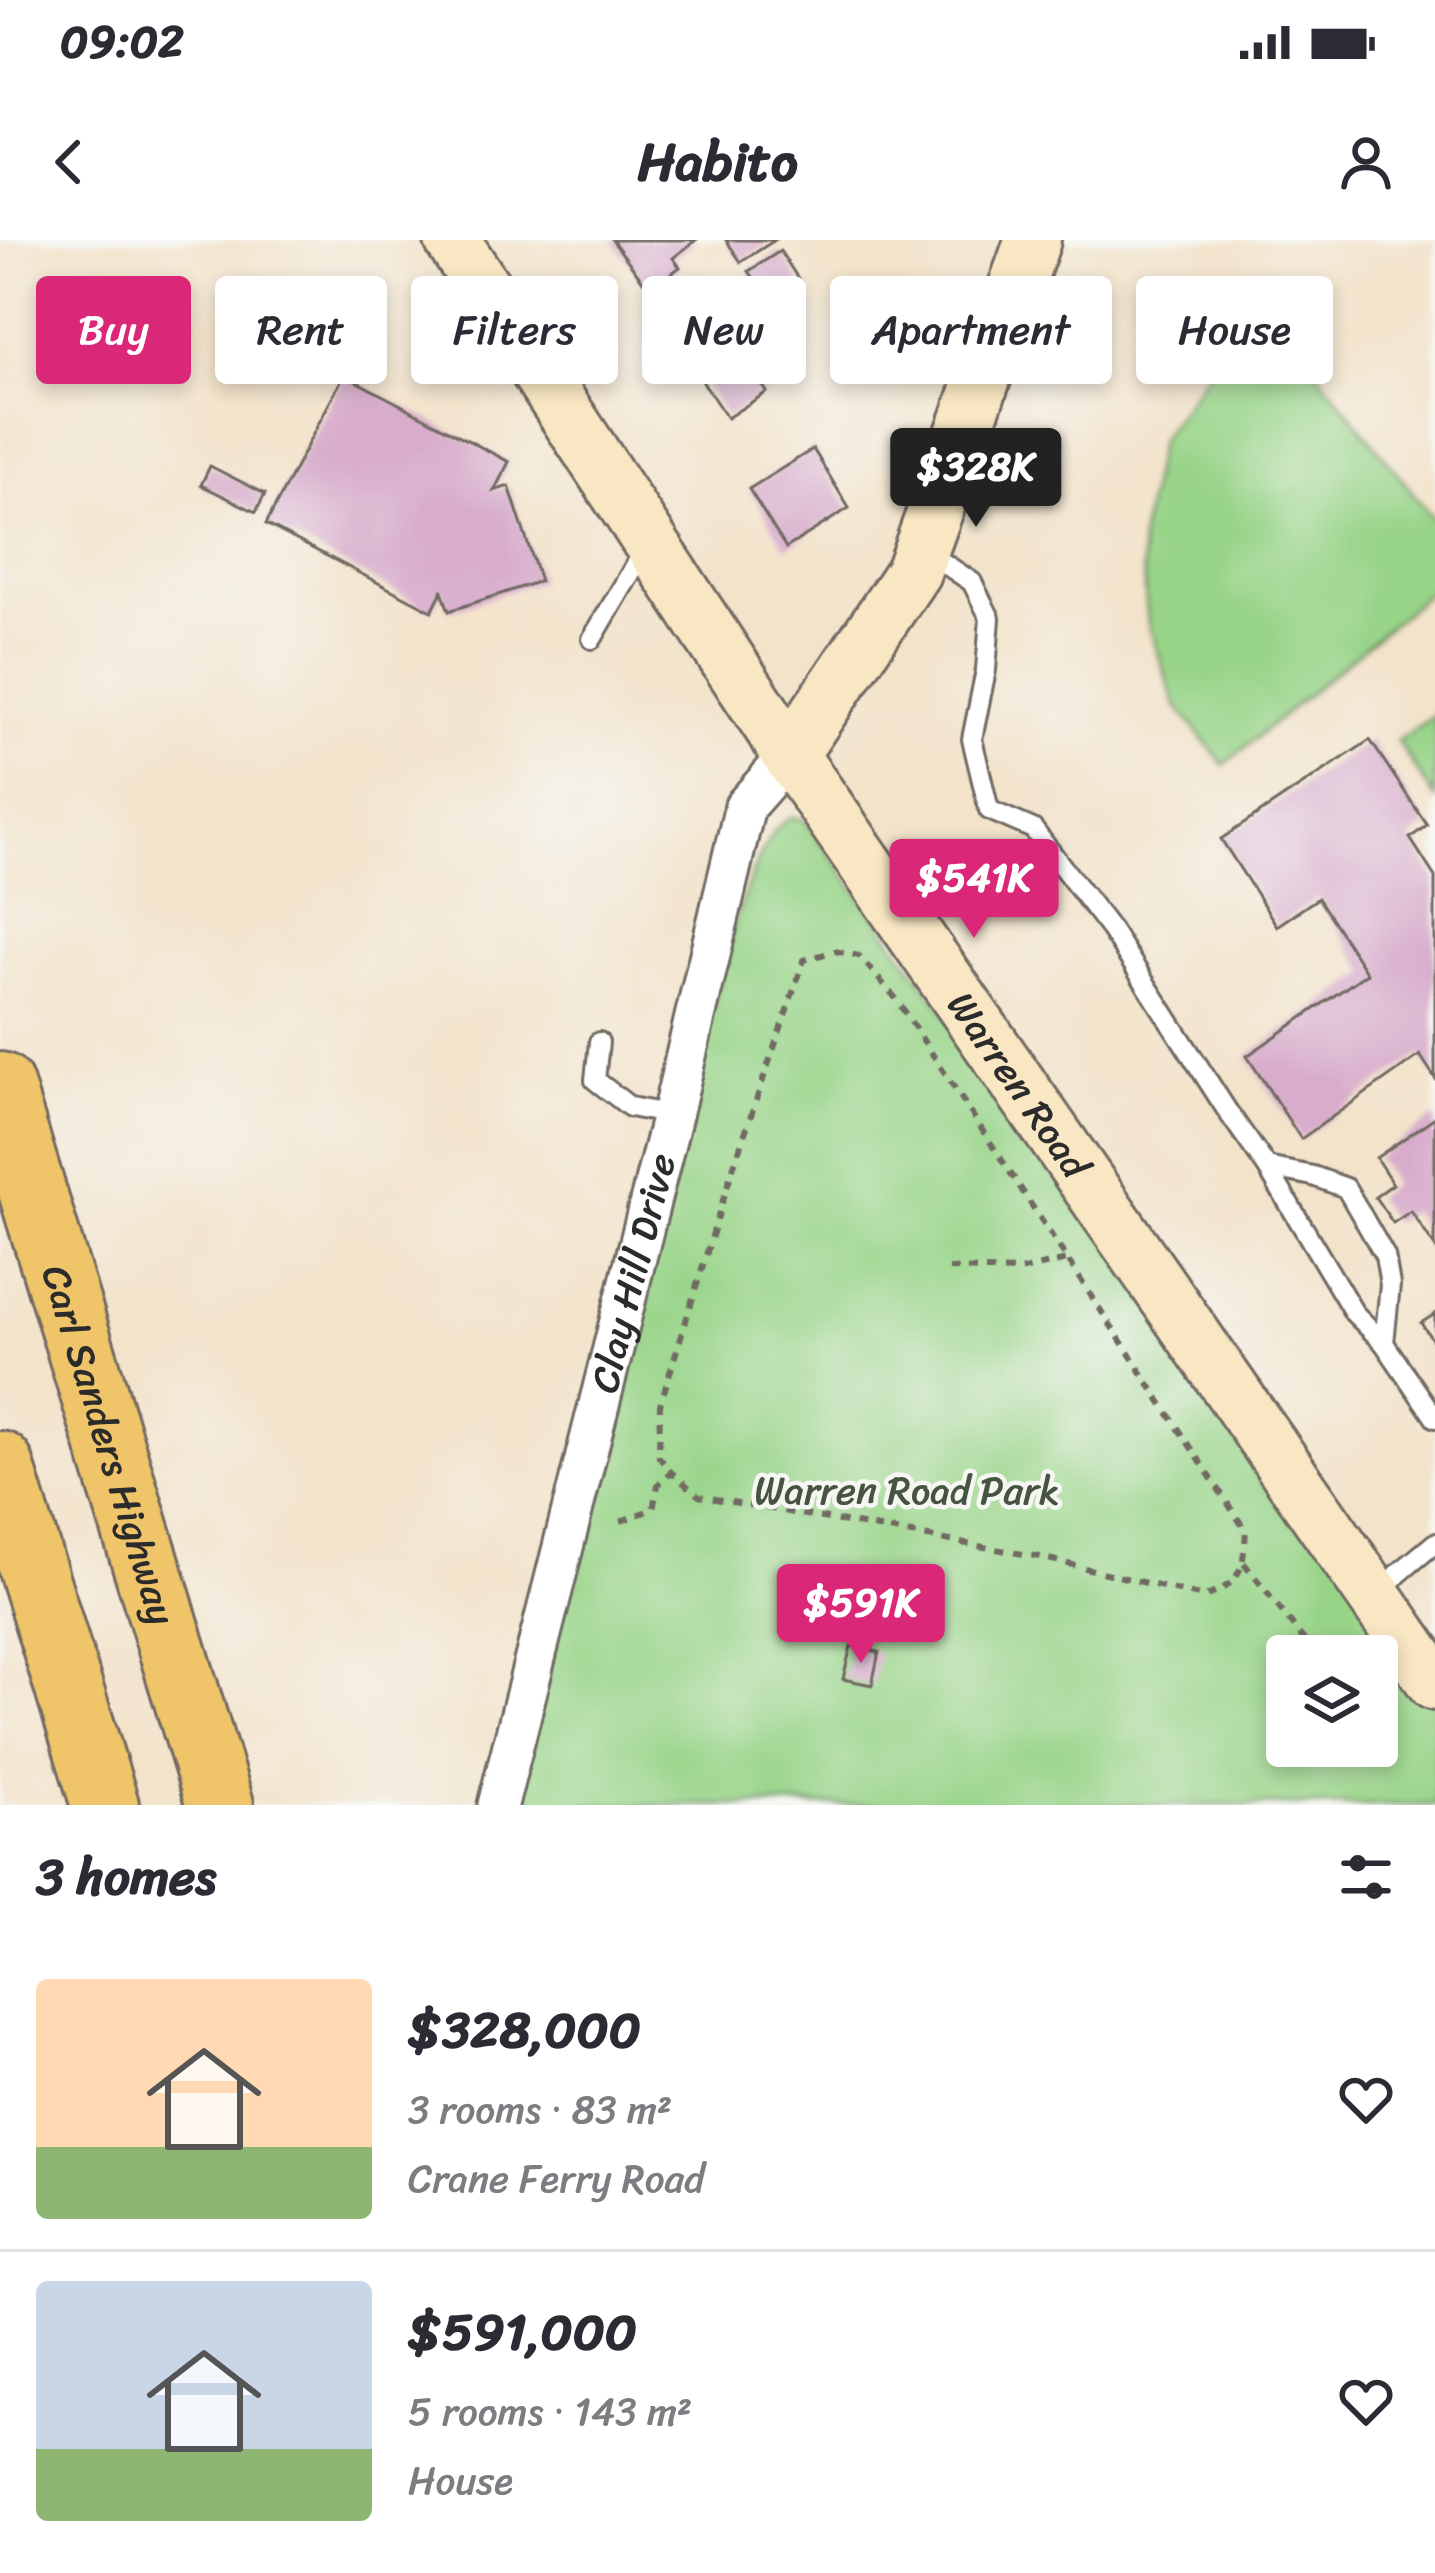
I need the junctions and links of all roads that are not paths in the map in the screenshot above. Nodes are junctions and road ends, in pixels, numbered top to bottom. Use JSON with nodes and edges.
{"nodes":[{"id":1,"x":452,"y":240,"type":"edge"},
{"id":2,"x":1033,"y":240,"type":"edge"},
{"id":3,"x":649,"y":541,"type":"junction"},
{"id":4,"x":922,"y":548,"type":"junction"},
{"id":5,"x":592,"y":639,"type":"dead end"},
{"id":6,"x":790,"y":755,"type":"junction"},
{"id":7,"x":599,"y":1042,"type":"dead end"},
{"id":8,"x":0,"y":1085,"type":"edge"},
{"id":9,"x":672,"y":1115,"type":"junction"},
{"id":10,"x":1267,"y":1167,"type":"junction"},
{"id":11,"x":1384,"y":1343,"type":"junction"},
{"id":12,"x":1435,"y":1418,"type":"edge"},
{"id":13,"x":0,"y":1465,"type":"edge"},
{"id":14,"x":1435,"y":1543,"type":"edge"},
{"id":15,"x":1376,"y":1598,"type":"junction"},
{"id":16,"x":1411,"y":1674,"type":"edge"},
{"id":17,"x":105,"y":1805,"type":"edge"},
{"id":18,"x":220,"y":1805,"type":"edge"},
{"id":19,"x":498,"y":1805,"type":"edge"}],
"edges":[{"from":1,"to":3,"type":"street","name":"Warren Road"},
{"from":2,"to":4,"type":"street"},
{"from":3,"to":5,"type":"lane"},
{"from":3,"to":6,"type":"street","name":"Warren Road"},
{"from":4,"to":6,"type":"street"},
{"from":4,"to":10,"type":"lane"},
{"from":6,"to":9,"type":"street","name":"Clay Hill Drive"},
{"from":6,"to":15,"type":"street","name":"Warren Road"},
{"from":7,"to":9,"type":"lane"},
{"from":8,"to":18,"type":"highway","name":"Carl Sanders Highway"},
{"from":9,"to":19,"type":"street","name":"Clay Hill Drive"},
{"from":10,"to":11,"type":"lane"},
{"from":10,"to":11,"type":"lane"},
{"from":11,"to":12,"type":"lane"},
{"from":13,"to":17,"type":"highway"},
{"from":14,"to":15,"type":"lane"},
{"from":15,"to":16,"type":"street","name":"Warren Road"}]}
